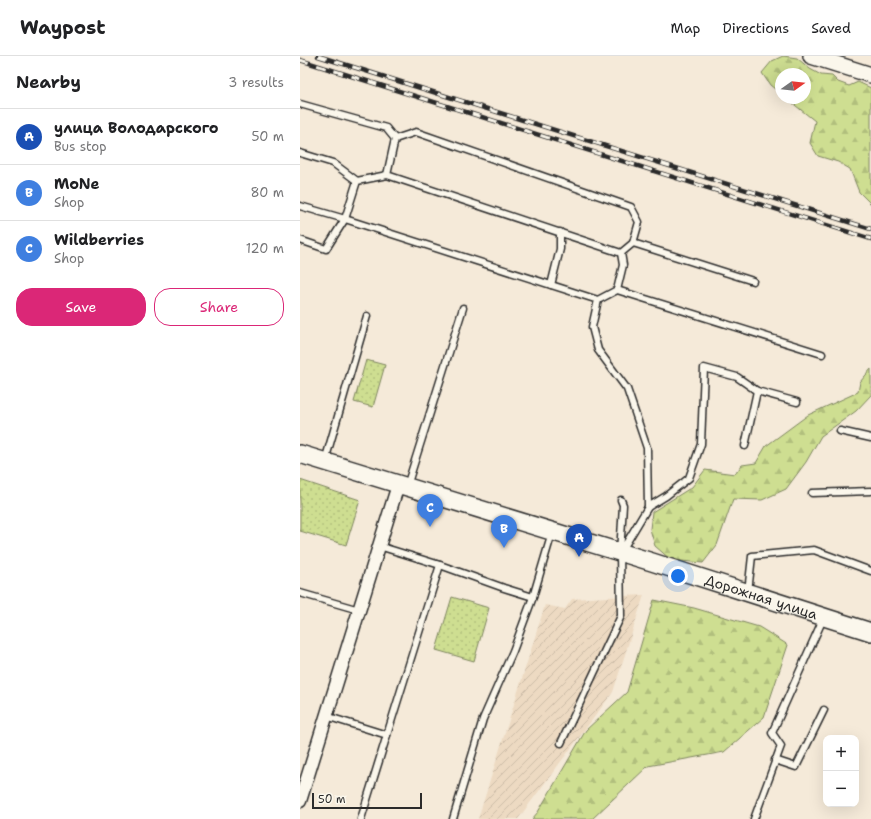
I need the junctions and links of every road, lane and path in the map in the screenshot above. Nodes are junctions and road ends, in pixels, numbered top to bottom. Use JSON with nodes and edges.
{"nodes":[{"id":1,"x":811,"y":56,"type":"edge"},
{"id":2,"x":871,"y":75,"type":"edge"},
{"id":3,"x":300,"y":104,"type":"edge"},
{"id":4,"x":395,"y":139,"type":"junction"},
{"id":5,"x":300,"y":153,"type":"edge"},
{"id":6,"x":387,"y":175,"type":"junction"},
{"id":7,"x":357,"y":181,"type":"junction"},
{"id":8,"x":300,"y":206,"type":"edge"},
{"id":9,"x":345,"y":219,"type":"junction"},
{"id":10,"x":560,"y":232,"type":"junction"},
{"id":11,"x":300,"y":240,"type":"edge"},
{"id":12,"x":633,"y":243,"type":"junction"},
{"id":13,"x":621,"y":253,"type":"junction"},
{"id":14,"x":753,"y":281,"type":"dead end"},
{"id":15,"x":551,"y":285,"type":"junction"},
{"id":16,"x":617,"y":290,"type":"junction"},
{"id":17,"x":598,"y":300,"type":"junction"},
{"id":18,"x":463,"y":308,"type":"dead end"},
{"id":19,"x":367,"y":316,"type":"dead end"},
{"id":20,"x":822,"y":354,"type":"dead end"},
{"id":21,"x":757,"y":391,"type":"junction"},
{"id":22,"x":797,"y":402,"type":"dead end"},
{"id":23,"x":840,"y":431,"type":"dead end"},
{"id":24,"x":871,"y":438,"type":"edge"},
{"id":25,"x":745,"y":446,"type":"dead end"},
{"id":26,"x":300,"y":454,"type":"edge"},
{"id":27,"x":325,"y":462,"type":"junction"},
{"id":28,"x":402,"y":486,"type":"junction"},
{"id":29,"x":871,"y":491,"type":"edge"},
{"id":30,"x":812,"y":493,"type":"dead end"},
{"id":31,"x":621,"y":500,"type":"dead end"},
{"id":32,"x":648,"y":507,"type":"junction"},
{"id":33,"x":552,"y":532,"type":"junction"},
{"id":34,"x":379,"y":546,"type":"junction"},
{"id":35,"x":620,"y":553,"type":"junction"},
{"id":36,"x":440,"y":565,"type":"junction"},
{"id":37,"x":871,"y":571,"type":"edge"},
{"id":38,"x":300,"y":593,"type":"edge"},
{"id":39,"x":748,"y":593,"type":"junction"},
{"id":40,"x":533,"y":597,"type":"junction"},
{"id":41,"x":359,"y":610,"type":"junction"},
{"id":42,"x":823,"y":617,"type":"junction"},
{"id":43,"x":871,"y":632,"type":"edge"},
{"id":44,"x":824,"y":710,"type":"dead end"},
{"id":45,"x":326,"y":716,"type":"junction"},
{"id":46,"x":387,"y":735,"type":"junction"},
{"id":47,"x":561,"y":743,"type":"dead end"},
{"id":48,"x":775,"y":760,"type":"junction"},
{"id":49,"x":300,"y":801,"type":"edge"},
{"id":50,"x":361,"y":819,"type":"edge"},
{"id":51,"x":453,"y":819,"type":"edge"},
{"id":52,"x":754,"y":819,"type":"edge"}],
"edges":[{"from":1,"to":2,"type":"street"},
{"from":3,"to":4,"type":"lane"},
{"from":4,"to":6,"type":"lane"},
{"from":4,"to":12,"type":"lane"},
{"from":5,"to":7,"type":"lane"},
{"from":6,"to":7,"type":"lane"},
{"from":6,"to":10,"type":"lane"},
{"from":7,"to":9,"type":"lane"},
{"from":8,"to":9,"type":"lane"},
{"from":9,"to":11,"type":"lane"},
{"from":9,"to":15,"type":"lane"},
{"from":10,"to":13,"type":"lane"},
{"from":10,"to":15,"type":"lane"},
{"from":12,"to":13,"type":"lane"},
{"from":12,"to":14,"type":"lane"},
{"from":13,"to":16,"type":"lane"},
{"from":15,"to":17,"type":"lane"},
{"from":16,"to":17,"type":"lane"},
{"from":16,"to":20,"type":"lane"},
{"from":17,"to":32,"type":"lane"},
{"from":18,"to":28,"type":"lane"},
{"from":19,"to":27,"type":"lane"},
{"from":21,"to":22,"type":"lane"},
{"from":21,"to":25,"type":"lane"},
{"from":21,"to":32,"type":"lane"},
{"from":23,"to":24,"type":"lane"},
{"from":26,"to":27,"type":"main road","name":"Дорожная улица"},
{"from":27,"to":28,"type":"main road","name":"Дорожная улица"},
{"from":28,"to":33,"type":"main road","name":"Дорожная улица"},
{"from":28,"to":34,"type":"street"},
{"from":29,"to":30,"type":"lane"},
{"from":31,"to":35,"type":"lane"},
{"from":32,"to":35,"type":"lane"},
{"from":33,"to":35,"type":"main road","name":"Дорожная улица"},
{"from":33,"to":40,"type":"lane"},
{"from":34,"to":36,"type":"lane"},
{"from":34,"to":41,"type":"street"},
{"from":35,"to":39,"type":"main road","name":"Дорожная улица"},
{"from":35,"to":47,"type":"lane"},
{"from":36,"to":40,"type":"lane"},
{"from":36,"to":46,"type":"lane"},
{"from":37,"to":39,"type":"lane"},
{"from":38,"to":41,"type":"lane"},
{"from":39,"to":42,"type":"main road","name":"Дорожная улица"},
{"from":40,"to":51,"type":"lane"},
{"from":41,"to":45,"type":"street"},
{"from":42,"to":43,"type":"main road","name":"Дорожная улица"},
{"from":42,"to":48,"type":"lane"},
{"from":44,"to":48,"type":"lane"},
{"from":45,"to":46,"type":"lane"},
{"from":45,"to":49,"type":"street"},
{"from":46,"to":50,"type":"lane"},
{"from":48,"to":52,"type":"lane"}]}
